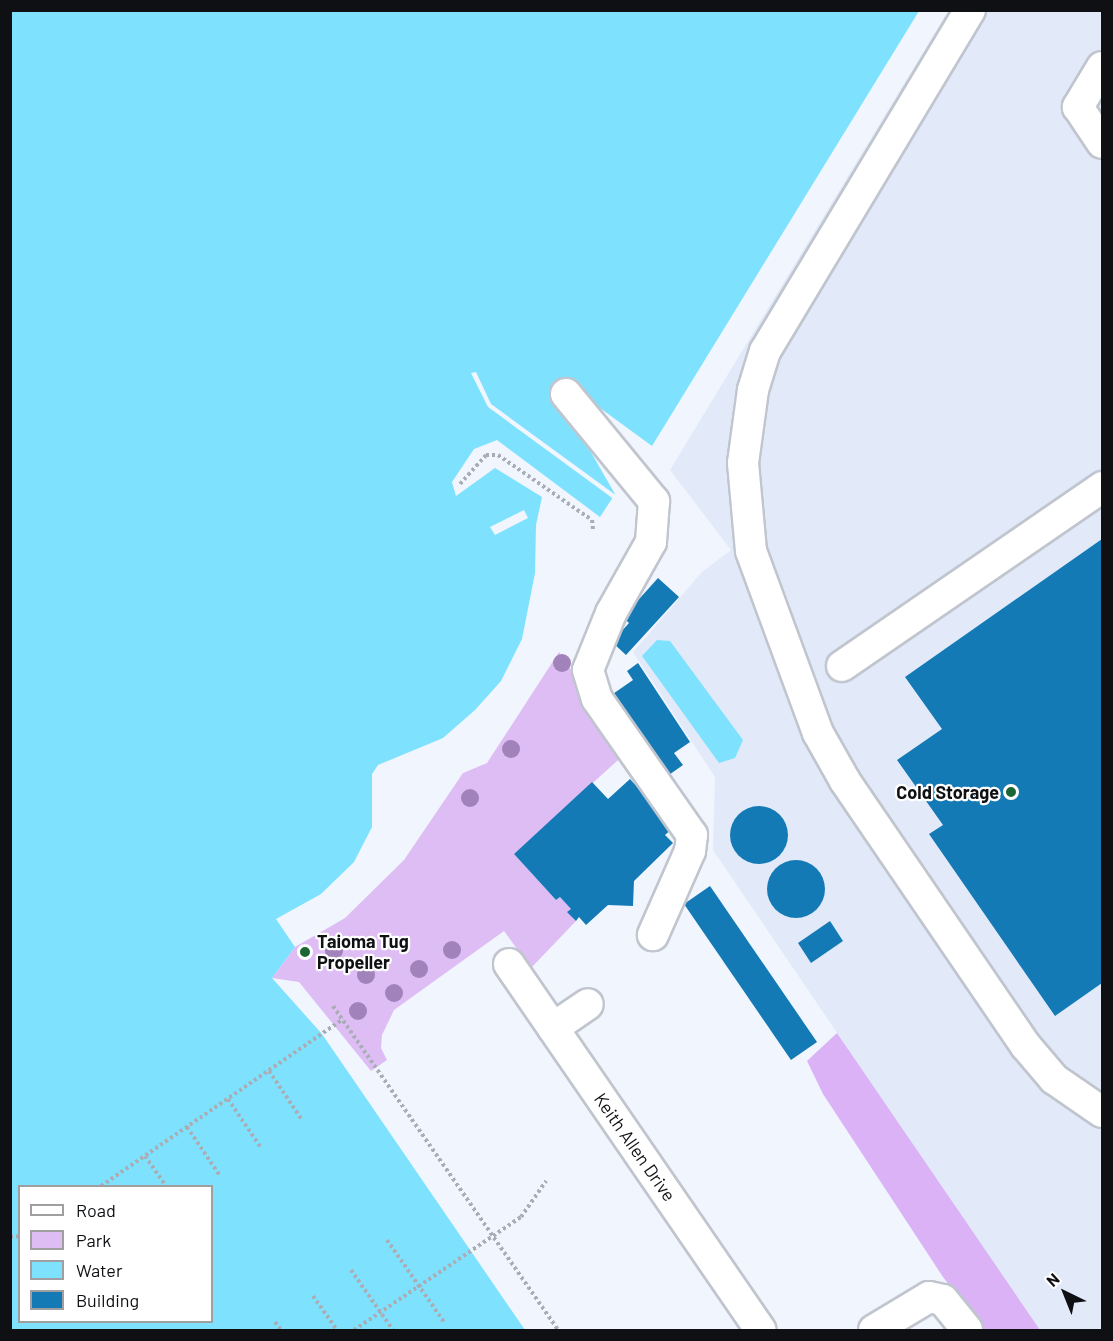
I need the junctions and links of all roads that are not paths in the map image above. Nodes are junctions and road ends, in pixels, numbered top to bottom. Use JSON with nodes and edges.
{"nodes":[{"id":1,"x":970,"y":10,"type":"edge"},
{"id":2,"x":1102,"y":67,"type":"edge"},
{"id":3,"x":1102,"y":143,"type":"edge"},
{"id":4,"x":566,"y":394,"type":"dead end"},
{"id":5,"x":1102,"y":487,"type":"edge"},
{"id":6,"x":842,"y":666,"type":"dead end"},
{"id":7,"x":653,"y":935,"type":"dead end"},
{"id":8,"x":509,"y":964,"type":"dead end"},
{"id":9,"x":588,"y":1004,"type":"dead end"},
{"id":10,"x":553,"y":1028,"type":"junction"},
{"id":11,"x":1102,"y":1112,"type":"edge"},
{"id":12,"x":761,"y":1330,"type":"edge"},
{"id":13,"x":874,"y":1330,"type":"edge"},
{"id":14,"x":968,"y":1330,"type":"edge"}],
"edges":[{"from":1,"to":11,"type":"street"},
{"from":2,"to":3,"type":"street"},
{"from":4,"to":7,"type":"street"},
{"from":5,"to":6,"type":"street"},
{"from":8,"to":10,"type":"street","name":"Keith Allen Drive"},
{"from":9,"to":10,"type":"street"},
{"from":10,"to":12,"type":"street","name":"Keith Allen Drive"},
{"from":13,"to":14,"type":"street"}]}
